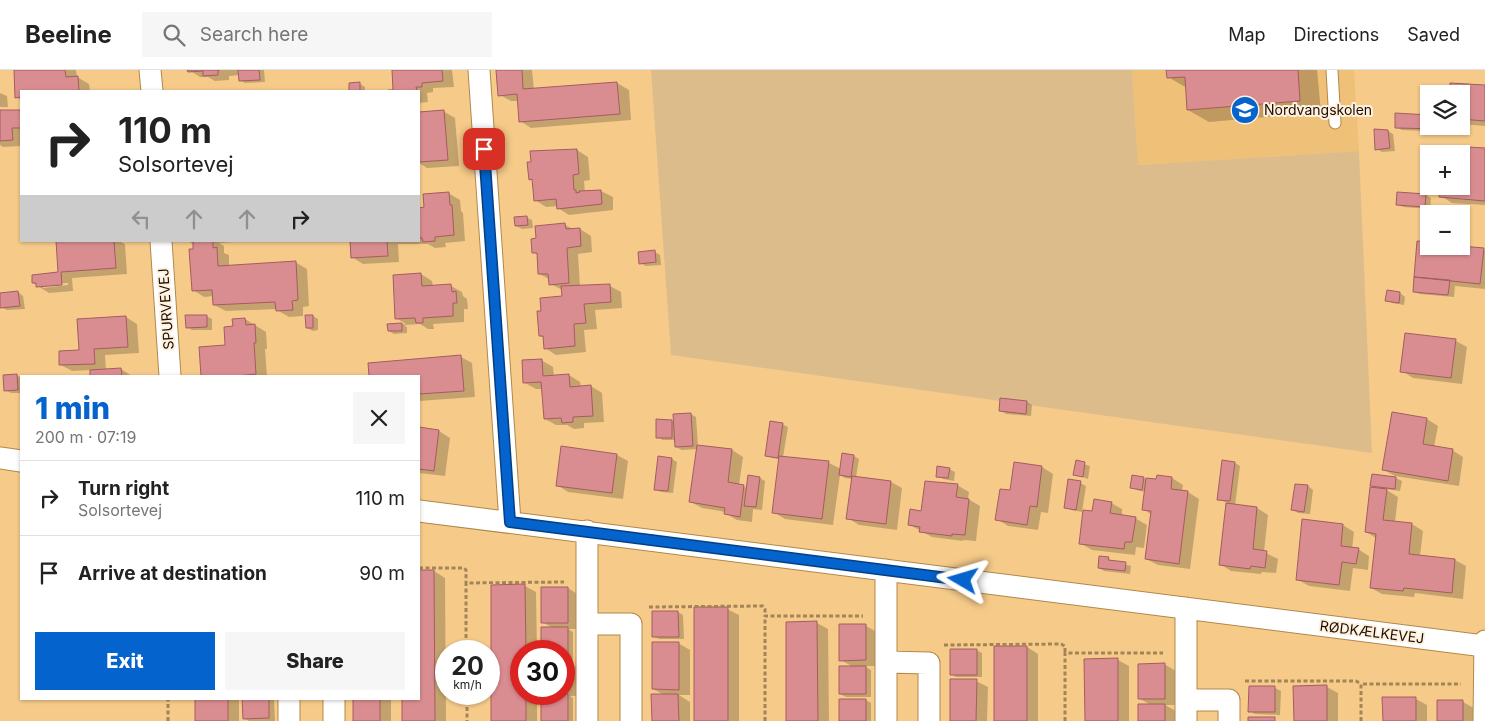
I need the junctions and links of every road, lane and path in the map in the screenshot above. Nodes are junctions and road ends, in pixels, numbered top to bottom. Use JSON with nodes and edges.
{"nodes":[{"id":1,"x":150,"y":70,"type":"edge"},
{"id":2,"x":479,"y":70,"type":"edge"},
{"id":3,"x":1332,"y":70,"type":"edge"},
{"id":4,"x":152,"y":90,"type":"edge"},
{"id":5,"x":1335,"y":123,"type":"dead end"},
{"id":6,"x":161,"y":242,"type":"edge"},
{"id":7,"x":170,"y":375,"type":"edge"},
{"id":8,"x":0,"y":458,"type":"edge"},
{"id":9,"x":20,"y":460,"type":"edge"},
{"id":10,"x":420,"y":511,"type":"edge"},
{"id":11,"x":510,"y":522,"type":"junction"},
{"id":12,"x":587,"y":531,"type":"junction"},
{"id":13,"x":420,"y":568,"type":"edge"},
{"id":14,"x":886,"y":570,"type":"junction"},
{"id":15,"x":587,"y":582,"type":"junction"},
{"id":16,"x":466,"y":583,"type":"junction"},
{"id":17,"x":645,"y":607,"type":"dead end"},
{"id":18,"x":1186,"y":608,"type":"junction"},
{"id":19,"x":765,"y":616,"type":"junction"},
{"id":20,"x":886,"y":616,"type":"junction"},
{"id":21,"x":587,"y":624,"type":"junction"},
{"id":22,"x":466,"y":640,"type":"edge"},
{"id":23,"x":1485,"y":644,"type":"edge"},
{"id":24,"x":935,"y":645,"type":"dead end"},
{"id":25,"x":1065,"y":653,"type":"junction"},
{"id":26,"x":1186,"y":653,"type":"junction"},
{"id":27,"x":886,"y":662,"type":"junction"},
{"id":28,"x":1242,"y":681,"type":"dead end"},
{"id":29,"x":1361,"y":684,"type":"junction"},
{"id":30,"x":1484,"y":684,"type":"edge"},
{"id":31,"x":168,"y":700,"type":"edge"},
{"id":32,"x":289,"y":700,"type":"edge"},
{"id":33,"x":334,"y":700,"type":"edge"},
{"id":34,"x":466,"y":705,"type":"edge"},
{"id":35,"x":1186,"y":711,"type":"edge"},
{"id":36,"x":168,"y":721,"type":"edge"},
{"id":37,"x":290,"y":721,"type":"edge"},
{"id":38,"x":334,"y":721,"type":"edge"},
{"id":39,"x":467,"y":721,"type":"edge"},
{"id":40,"x":588,"y":721,"type":"edge"},
{"id":41,"x":630,"y":721,"type":"edge"},
{"id":42,"x":765,"y":721,"type":"edge"},
{"id":43,"x":886,"y":721,"type":"edge"},
{"id":44,"x":929,"y":721,"type":"edge"},
{"id":45,"x":1065,"y":721,"type":"edge"},
{"id":46,"x":1229,"y":721,"type":"edge"},
{"id":47,"x":1361,"y":721,"type":"edge"},
{"id":48,"x":1484,"y":721,"type":"edge"}],
"edges":[{"from":1,"to":4,"type":"street"},
{"from":2,"to":11,"type":"street"},
{"from":3,"to":5,"type":"lane"},
{"from":6,"to":7,"type":"street","name":"SPURVEVEJ"},
{"from":8,"to":9,"type":"street"},
{"from":10,"to":11,"type":"street","name":"RØDKÆLKEVEJ"},
{"from":11,"to":12,"type":"street","name":"RØDKÆLKEVEJ"},
{"from":12,"to":14,"type":"street","name":"RØDKÆLKEVEJ"},
{"from":12,"to":15,"type":"street"},
{"from":13,"to":16,"type":"path"},
{"from":14,"to":18,"type":"street","name":"RØDKÆLKEVEJ"},
{"from":14,"to":20,"type":"street"},
{"from":15,"to":16,"type":"path"},
{"from":15,"to":21,"type":"street"},
{"from":16,"to":22,"type":"path"},
{"from":17,"to":19,"type":"path"},
{"from":18,"to":23,"type":"street","name":"RØDKÆLKEVEJ"},
{"from":18,"to":26,"type":"street"},
{"from":19,"to":20,"type":"path"},
{"from":19,"to":42,"type":"path"},
{"from":20,"to":27,"type":"street"},
{"from":21,"to":40,"type":"street"},
{"from":21,"to":41,"type":"street"},
{"from":23,"to":30,"type":"street","name":"RØDKÆLKEVEJ"},
{"from":24,"to":25,"type":"path"},
{"from":25,"to":26,"type":"path"},
{"from":25,"to":45,"type":"path"},
{"from":26,"to":35,"type":"street"},
{"from":27,"to":43,"type":"street"},
{"from":27,"to":44,"type":"street"},
{"from":28,"to":29,"type":"path"},
{"from":29,"to":30,"type":"path"},
{"from":29,"to":47,"type":"path"},
{"from":30,"to":48,"type":"street","name":"RØDKÆLKEVEJ"},
{"from":31,"to":36,"type":"path"},
{"from":32,"to":37,"type":"street"},
{"from":33,"to":38,"type":"street"},
{"from":34,"to":39,"type":"path"},
{"from":35,"to":46,"type":"street"}]}
